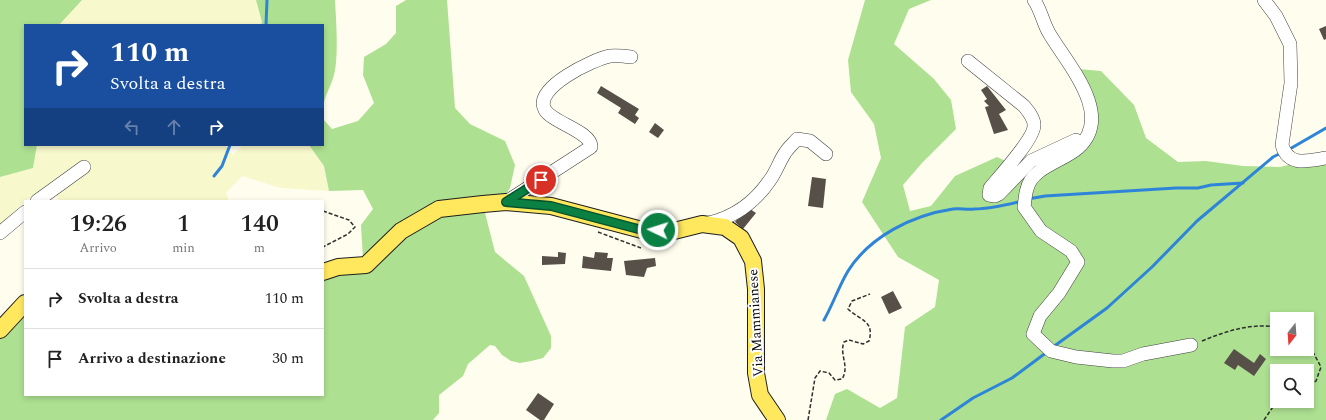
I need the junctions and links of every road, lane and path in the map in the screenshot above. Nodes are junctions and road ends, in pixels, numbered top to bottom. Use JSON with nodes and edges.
{"nodes":[{"id":1,"x":1034,"y":0,"type":"edge"},
{"id":2,"x":1264,"y":0,"type":"edge"},
{"id":3,"x":632,"y":57,"type":"dead end"},
{"id":4,"x":968,"y":61,"type":"dead end"},
{"id":5,"x":1092,"y":124,"type":"junction"},
{"id":6,"x":826,"y":154,"type":"dead end"},
{"id":7,"x":1326,"y":158,"type":"edge"},
{"id":8,"x":84,"y":167,"type":"dead end"},
{"id":9,"x":38,"y":200,"type":"edge"},
{"id":10,"x":506,"y":202,"type":"junction"},
{"id":11,"x":324,"y":211,"type":"edge"},
{"id":12,"x":24,"y":213,"type":"edge"},
{"id":13,"x":702,"y":224,"type":"junction"},
{"id":14,"x":0,"y":233,"type":"edge"},
{"id":15,"x":324,"y":246,"type":"edge"},
{"id":16,"x":324,"y":272,"type":"edge"},
{"id":17,"x":870,"y":294,"type":"dead end"},
{"id":18,"x":24,"y":304,"type":"edge"},
{"id":19,"x":1270,"y":326,"type":"edge"},
{"id":20,"x":0,"y":330,"type":"edge"},
{"id":21,"x":1190,"y":345,"type":"joint"},
{"id":22,"x":1314,"y":354,"type":"edge"},
{"id":23,"x":1314,"y":382,"type":"edge"},
{"id":24,"x":1272,"y":408,"type":"edge"},
{"id":25,"x":777,"y":420,"type":"edge"},
{"id":26,"x":808,"y":420,"type":"edge"},
{"id":27,"x":1264,"y":420,"type":"edge"}],
"edges":[{"from":1,"to":5,"type":"street"},
{"from":2,"to":7,"type":"street"},
{"from":3,"to":10,"type":"street"},
{"from":4,"to":5,"type":"street"},
{"from":5,"to":21,"type":"street"},
{"from":6,"to":13,"type":"street"},
{"from":8,"to":9,"type":"street"},
{"from":10,"to":13,"type":"main road","name":"Via Mammianese"},
{"from":10,"to":16,"type":"main road","name":"Via Mammianese"},
{"from":11,"to":15,"type":"path"},
{"from":12,"to":14,"type":"street"},
{"from":13,"to":25,"type":"main road","name":"Via Mammianese"},
{"from":17,"to":26,"type":"path"},
{"from":18,"to":20,"type":"main road"},
{"from":19,"to":21,"type":"path"},
{"from":22,"to":23,"type":"path"},
{"from":24,"to":27,"type":"path"}]}
